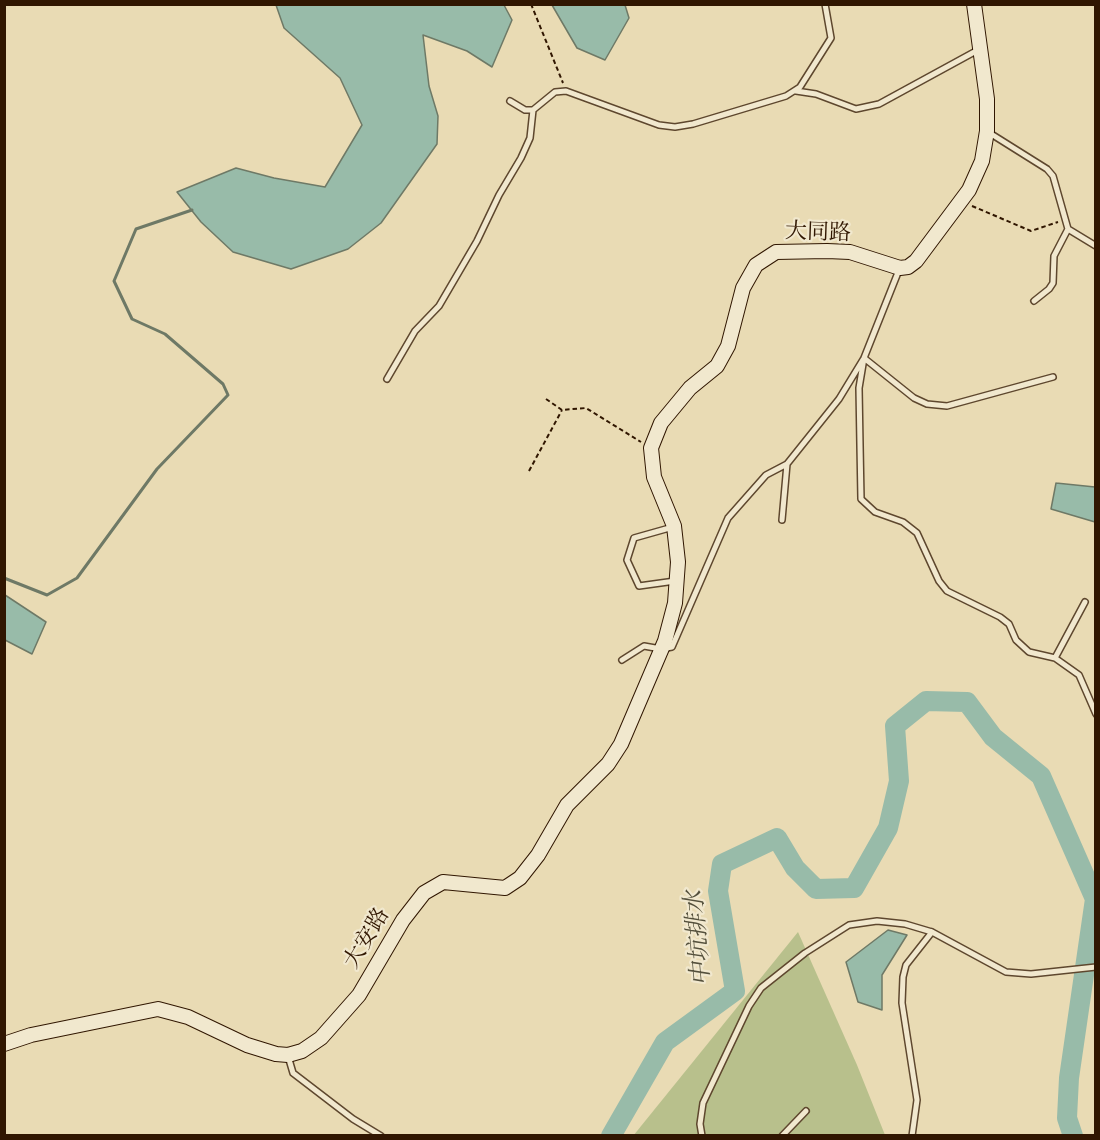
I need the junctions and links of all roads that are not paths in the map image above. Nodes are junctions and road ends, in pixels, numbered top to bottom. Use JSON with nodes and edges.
{"nodes":[{"id":1,"x":825,"y":4,"type":"edge"},
{"id":2,"x":975,"y":4,"type":"edge"},
{"id":3,"x":980,"y":49,"type":"junction"},
{"id":4,"x":796,"y":91,"type":"junction"},
{"id":5,"x":510,"y":101,"type":"dead end"},
{"id":6,"x":533,"y":110,"type":"junction"},
{"id":7,"x":987,"y":131,"type":"junction"},
{"id":8,"x":1068,"y":228,"type":"junction"},
{"id":9,"x":1095,"y":246,"type":"edge"},
{"id":10,"x":900,"y":268,"type":"junction"},
{"id":11,"x":1034,"y":301,"type":"dead end"},
{"id":12,"x":864,"y":358,"type":"junction"},
{"id":13,"x":1053,"y":377,"type":"dead end"},
{"id":14,"x":387,"y":379,"type":"dead end"},
{"id":15,"x":787,"y":464,"type":"junction"},
{"id":16,"x":782,"y":520,"type":"dead end"},
{"id":17,"x":674,"y":526,"type":"junction"},
{"id":18,"x":677,"y":581,"type":"junction"},
{"id":19,"x":1086,"y":602,"type":"dead end"},
{"id":20,"x":661,"y":649,"type":"junction"},
{"id":21,"x":1055,"y":658,"type":"junction"},
{"id":22,"x":622,"y":660,"type":"dead end"},
{"id":23,"x":1095,"y":714,"type":"edge"},
{"id":24,"x":932,"y":932,"type":"junction"},
{"id":25,"x":1095,"y":967,"type":"edge"},
{"id":26,"x":4,"y":1044,"type":"edge"},
{"id":27,"x":288,"y":1055,"type":"junction"},
{"id":28,"x":806,"y":1111,"type":"dead end"},
{"id":29,"x":381,"y":1136,"type":"edge"},
{"id":30,"x":702,"y":1136,"type":"edge"},
{"id":31,"x":782,"y":1136,"type":"edge"},
{"id":32,"x":912,"y":1136,"type":"edge"}],
"edges":[{"from":1,"to":4,"type":"lane"},
{"from":2,"to":3,"type":"street"},
{"from":3,"to":4,"type":"lane"},
{"from":3,"to":7,"type":"street"},
{"from":4,"to":6,"type":"lane"},
{"from":5,"to":6,"type":"lane"},
{"from":6,"to":14,"type":"lane"},
{"from":7,"to":8,"type":"lane"},
{"from":7,"to":10,"type":"street"},
{"from":8,"to":9,"type":"lane"},
{"from":8,"to":11,"type":"lane"},
{"from":10,"to":12,"type":"lane"},
{"from":10,"to":17,"type":"street","name":"大同路"},
{"from":12,"to":13,"type":"lane"},
{"from":12,"to":15,"type":"lane"},
{"from":12,"to":21,"type":"lane"},
{"from":15,"to":16,"type":"lane"},
{"from":15,"to":20,"type":"lane"},
{"from":17,"to":18,"type":"street","name":"大同路"},
{"from":17,"to":18,"type":"lane"},
{"from":18,"to":20,"type":"street","name":"大同路"},
{"from":19,"to":21,"type":"lane"},
{"from":20,"to":22,"type":"lane"},
{"from":20,"to":27,"type":"street","name":"大安路"},
{"from":21,"to":23,"type":"lane"},
{"from":24,"to":25,"type":"lane"},
{"from":24,"to":30,"type":"lane"},
{"from":24,"to":32,"type":"lane"},
{"from":26,"to":27,"type":"street"},
{"from":27,"to":29,"type":"lane"},
{"from":28,"to":31,"type":"lane"}]}
